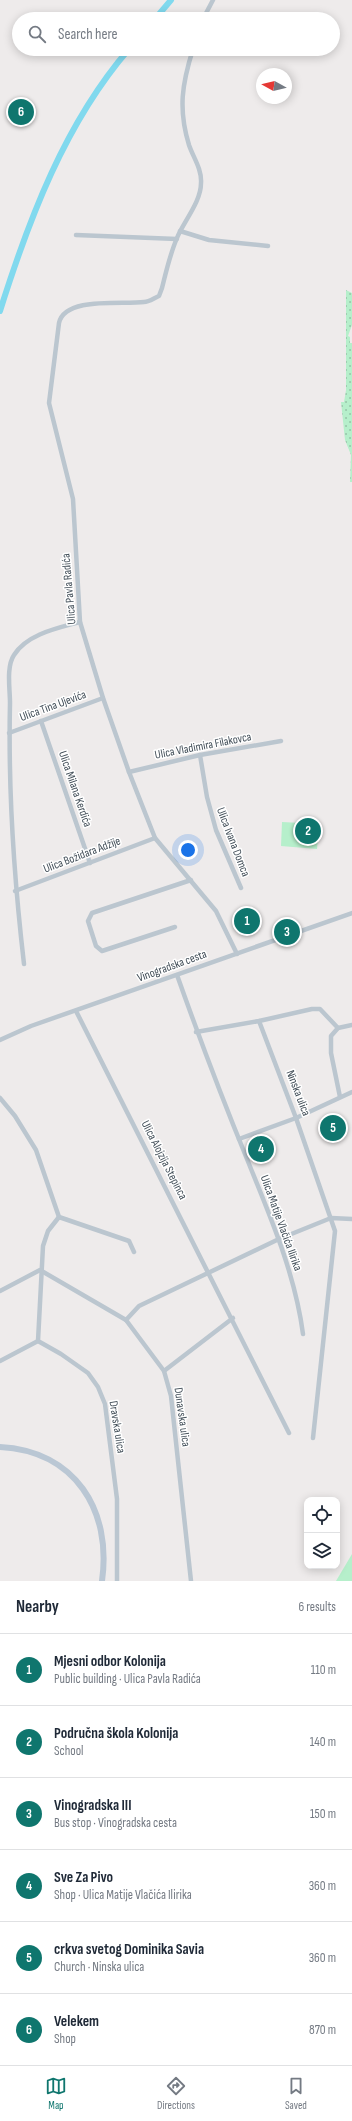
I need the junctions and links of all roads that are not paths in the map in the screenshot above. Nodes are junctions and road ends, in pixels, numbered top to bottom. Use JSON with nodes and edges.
{"nodes":[{"id":1,"x":213,"y":0,"type":"edge"},
{"id":2,"x":207,"y":12,"type":"edge"},
{"id":3,"x":191,"y":56,"type":"edge"},
{"id":4,"x":180,"y":231,"type":"junction"},
{"id":5,"x":76,"y":235,"type":"dead end"},
{"id":6,"x":177,"y":239,"type":"junction"},
{"id":7,"x":268,"y":246,"type":"dead end"},
{"id":8,"x":80,"y":622,"type":"junction"},
{"id":9,"x":104,"y":698,"type":"junction"},
{"id":10,"x":41,"y":721,"type":"junction"},
{"id":11,"x":9,"y":733,"type":"junction"},
{"id":12,"x":281,"y":741,"type":"dead end"},
{"id":13,"x":200,"y":755,"type":"junction"},
{"id":14,"x":129,"y":772,"type":"junction"},
{"id":15,"x":155,"y":838,"type":"junction"},
{"id":16,"x":90,"y":863,"type":"junction"},
{"id":17,"x":191,"y":880,"type":"junction"},
{"id":18,"x":240,"y":888,"type":"dead end"},
{"id":19,"x":16,"y":891,"type":"junction"},
{"id":20,"x":352,"y":913,"type":"edge"},
{"id":21,"x":175,"y":927,"type":"dead end"},
{"id":22,"x":237,"y":954,"type":"junction"},
{"id":23,"x":24,"y":964,"type":"dead end"},
{"id":24,"x":177,"y":975,"type":"junction"},
{"id":25,"x":76,"y":1011,"type":"junction"},
{"id":26,"x":259,"y":1021,"type":"junction"},
{"id":27,"x":352,"y":1025,"type":"edge"},
{"id":28,"x":338,"y":1028,"type":"junction"},
{"id":29,"x":196,"y":1032,"type":"junction"},
{"id":30,"x":0,"y":1040,"type":"edge"},
{"id":31,"x":352,"y":1092,"type":"edge"},
{"id":32,"x":0,"y":1098,"type":"edge"},
{"id":33,"x":340,"y":1098,"type":"junction"},
{"id":34,"x":296,"y":1118,"type":"junction"},
{"id":35,"x":239,"y":1139,"type":"junction"},
{"id":36,"x":59,"y":1217,"type":"junction"},
{"id":37,"x":331,"y":1218,"type":"junction"},
{"id":38,"x":352,"y":1219,"type":"edge"},
{"id":39,"x":279,"y":1239,"type":"junction"},
{"id":40,"x":134,"y":1252,"type":"dead end"},
{"id":41,"x":40,"y":1270,"type":"junction"},
{"id":42,"x":209,"y":1271,"type":"junction"},
{"id":43,"x":0,"y":1291,"type":"edge"},
{"id":44,"x":233,"y":1318,"type":"junction"},
{"id":45,"x":126,"y":1320,"type":"junction"},
{"id":46,"x":303,"y":1334,"type":"dead end"},
{"id":47,"x":38,"y":1341,"type":"junction"},
{"id":48,"x":0,"y":1361,"type":"edge"},
{"id":49,"x":164,"y":1371,"type":"junction"},
{"id":50,"x":289,"y":1433,"type":"dead end"},
{"id":51,"x":312,"y":1438,"type":"dead end"},
{"id":52,"x":0,"y":1447,"type":"edge"},
{"id":53,"x":102,"y":1581,"type":"edge"},
{"id":54,"x":117,"y":1581,"type":"edge"},
{"id":55,"x":191,"y":1581,"type":"edge"}],
"edges":[{"from":1,"to":2,"type":"street"},
{"from":3,"to":4,"type":"street"},
{"from":4,"to":6,"type":"street"},
{"from":4,"to":7,"type":"street"},
{"from":5,"to":6,"type":"street"},
{"from":6,"to":8,"type":"street","name":"Ulica Pavla Radića"},
{"from":8,"to":9,"type":"street","name":"Ulica Pavla Radića"},
{"from":8,"to":11,"type":"street","name":"Ulica Tina Ujevića"},
{"from":9,"to":10,"type":"street","name":"Ulica Tina Ujevića"},
{"from":9,"to":14,"type":"street","name":"Ulica Pavla Radića"},
{"from":10,"to":11,"type":"street","name":"Ulica Tina Ujevića"},
{"from":10,"to":16,"type":"street","name":"Ulica Milana Kerdića"},
{"from":11,"to":19,"type":"street","name":"Ulica Tina Ujevića"},
{"from":12,"to":13,"type":"street","name":"Ulica Vladimira Filakovca"},
{"from":13,"to":14,"type":"street","name":"Ulica Vladimira Filakovca"},
{"from":13,"to":18,"type":"street","name":"Ulica Ivana Domca"},
{"from":14,"to":15,"type":"street","name":"Ulica Pavla Radića"},
{"from":15,"to":16,"type":"street","name":"Ulica Božidara Adžije"},
{"from":15,"to":17,"type":"street","name":"Ulica Pavla Radića"},
{"from":16,"to":19,"type":"street","name":"Ulica Božidara Adžije"},
{"from":17,"to":21,"type":"street"},
{"from":17,"to":22,"type":"street","name":"Ulica Pavla Radića"},
{"from":19,"to":23,"type":"street","name":"Ulica Tina Ujevića"},
{"from":20,"to":22,"type":"street","name":"Vinogradska cesta"},
{"from":22,"to":24,"type":"street","name":"Vinogradska cesta"},
{"from":24,"to":25,"type":"street","name":"Vinogradska cesta"},
{"from":24,"to":29,"type":"street","name":"Ulica Matije Vlačića Ilirika"},
{"from":25,"to":30,"type":"street","name":"Vinogradska cesta"},
{"from":25,"to":42,"type":"street","name":"Ulica Alojzija Stepinca"},
{"from":26,"to":28,"type":"street"},
{"from":26,"to":29,"type":"street"},
{"from":26,"to":34,"type":"street","name":"Ninska ulica"},
{"from":27,"to":28,"type":"street"},
{"from":28,"to":33,"type":"street"},
{"from":29,"to":35,"type":"street","name":"Ulica Matije Vlačića Ilirika"},
{"from":31,"to":33,"type":"street"},
{"from":32,"to":36,"type":"street"},
{"from":33,"to":34,"type":"street"},
{"from":34,"to":35,"type":"street"},
{"from":34,"to":37,"type":"street","name":"Ninska ulica"},
{"from":35,"to":39,"type":"street","name":"Ulica Matije Vlačića Ilirika"},
{"from":36,"to":40,"type":"street"},
{"from":36,"to":41,"type":"street"},
{"from":37,"to":38,"type":"street"},
{"from":37,"to":39,"type":"street"},
{"from":37,"to":51,"type":"street","name":"Ninska ulica"},
{"from":39,"to":42,"type":"street"},
{"from":39,"to":46,"type":"street","name":"Ulica Matije Vlačića Ilirika"},
{"from":41,"to":43,"type":"street"},
{"from":41,"to":45,"type":"street","name":"Dunavska ulica"},
{"from":41,"to":47,"type":"street"},
{"from":42,"to":44,"type":"street","name":"Ulica Alojzija Stepinca"},
{"from":42,"to":45,"type":"street"},
{"from":44,"to":49,"type":"street"},
{"from":44,"to":50,"type":"street","name":"Ulica Alojzija Stepinca"},
{"from":45,"to":49,"type":"street","name":"Dunavska ulica"},
{"from":47,"to":48,"type":"street"},
{"from":47,"to":54,"type":"street","name":"Dravska ulica"},
{"from":49,"to":55,"type":"street","name":"Dunavska ulica"},
{"from":52,"to":53,"type":"main road"}]}
